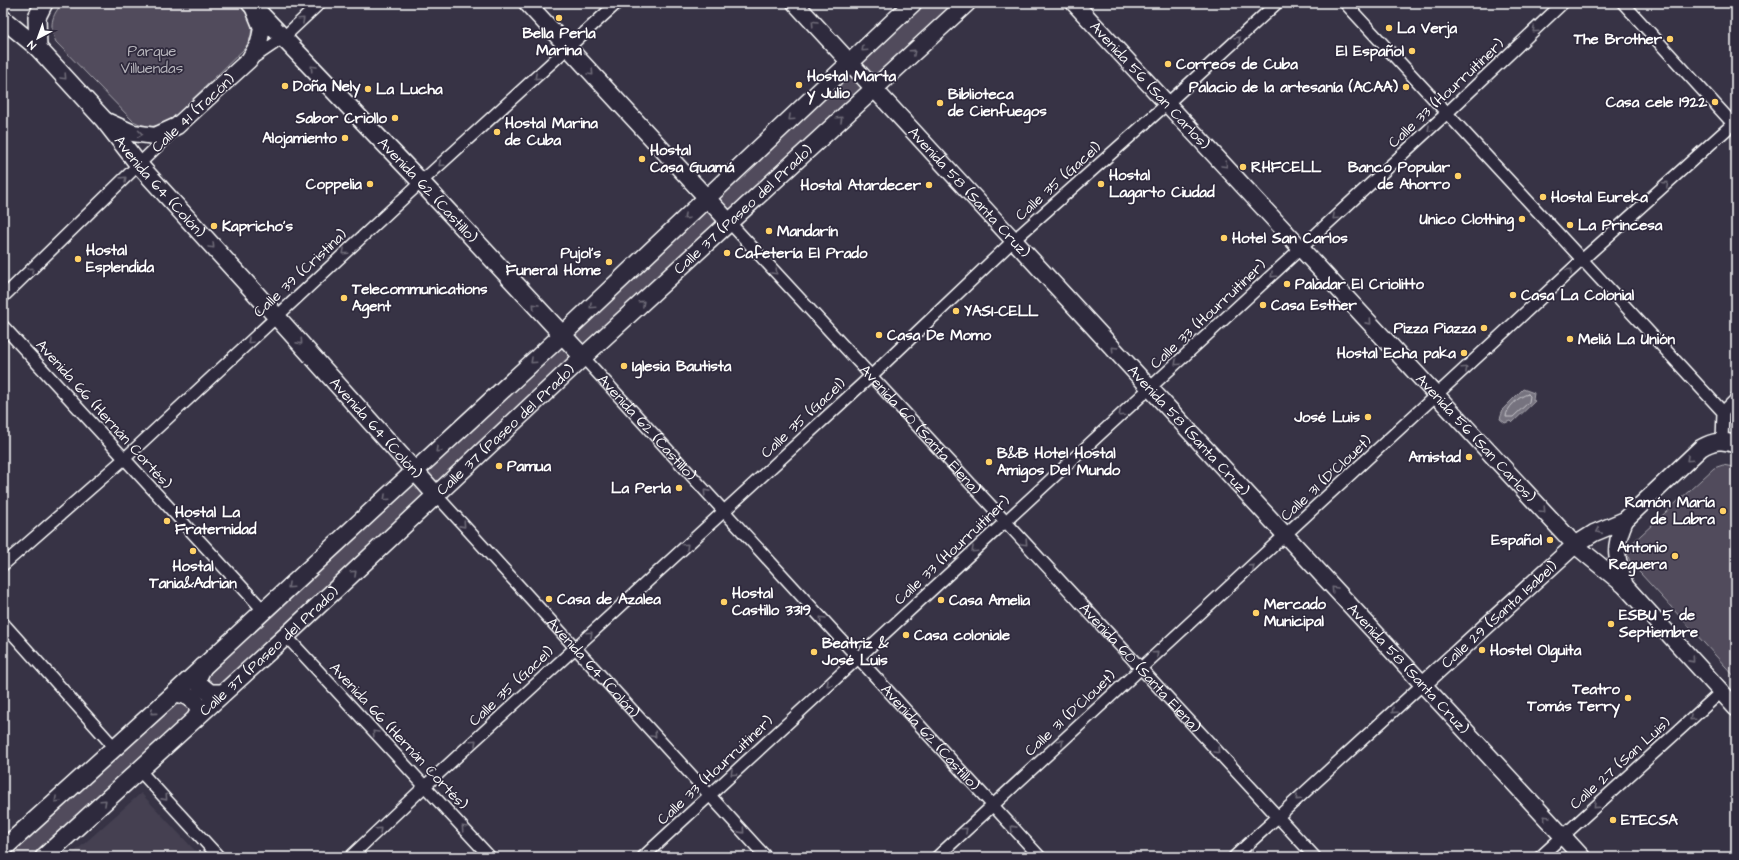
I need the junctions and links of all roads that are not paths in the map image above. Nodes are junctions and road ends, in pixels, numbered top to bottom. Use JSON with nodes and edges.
{"nodes":[{"id":1,"x":44,"y":3,"type":"edge"},
{"id":2,"x":320,"y":3,"type":"edge"},
{"id":3,"x":527,"y":3,"type":"edge"},
{"id":4,"x":617,"y":3,"type":"edge"},
{"id":5,"x":795,"y":3,"type":"edge"},
{"id":6,"x":913,"y":3,"type":"edge"},
{"id":7,"x":967,"y":3,"type":"edge"},
{"id":8,"x":1074,"y":3,"type":"edge"},
{"id":9,"x":1277,"y":3,"type":"edge"},
{"id":10,"x":1345,"y":3,"type":"edge"},
{"id":11,"x":1563,"y":3,"type":"edge"},
{"id":12,"x":1623,"y":3,"type":"edge"},
{"id":13,"x":252,"y":5,"type":"edge"},
{"id":14,"x":3,"y":19,"type":"edge"},
{"id":15,"x":284,"y":37,"type":"junction"},
{"id":16,"x":38,"y":48,"type":"junction"},
{"id":17,"x":569,"y":48,"type":"junction"},
{"id":18,"x":249,"y":60,"type":"junction"},
{"id":19,"x":850,"y":62,"type":"junction"},
{"id":20,"x":873,"y":88,"type":"junction"},
{"id":21,"x":1168,"y":103,"type":"junction"},
{"id":22,"x":1447,"y":113,"type":"junction"},
{"id":23,"x":104,"y":120,"type":"junction"},
{"id":24,"x":1735,"y":124,"type":"edge"},
{"id":25,"x":177,"y":126,"type":"junction"},
{"id":26,"x":139,"y":166,"type":"junction"},
{"id":27,"x":421,"y":182,"type":"junction"},
{"id":28,"x":706,"y":198,"type":"junction"},
{"id":29,"x":730,"y":223,"type":"junction"},
{"id":30,"x":1014,"y":240,"type":"junction"},
{"id":31,"x":1301,"y":248,"type":"junction"},
{"id":32,"x":1582,"y":260,"type":"junction"},
{"id":33,"x":3,"y":297,"type":"edge"},
{"id":34,"x":276,"y":316,"type":"junction"},
{"id":35,"x":3,"y":326,"type":"edge"},
{"id":36,"x":562,"y":335,"type":"junction"},
{"id":37,"x":583,"y":357,"type":"junction"},
{"id":38,"x":871,"y":376,"type":"junction"},
{"id":39,"x":1150,"y":388,"type":"junction"},
{"id":40,"x":1436,"y":396,"type":"junction"},
{"id":41,"x":1736,"y":399,"type":"edge"},
{"id":42,"x":1723,"y":412,"type":"junction"},
{"id":43,"x":1729,"y":443,"type":"edge"},
{"id":44,"x":124,"y":459,"type":"junction"},
{"id":45,"x":414,"y":472,"type":"junction"},
{"id":46,"x":437,"y":496,"type":"junction"},
{"id":47,"x":724,"y":512,"type":"junction"},
{"id":48,"x":1625,"y":520,"type":"junction"},
{"id":49,"x":1005,"y":521,"type":"junction"},
{"id":50,"x":1286,"y":536,"type":"junction"},
{"id":51,"x":1575,"y":545,"type":"junction"},
{"id":52,"x":3,"y":565,"type":"edge"},
{"id":53,"x":1625,"y":586,"type":"junction"},
{"id":54,"x":264,"y":611,"type":"junction"},
{"id":55,"x":3,"y":623,"type":"edge"},
{"id":56,"x":286,"y":636,"type":"junction"},
{"id":57,"x":574,"y":649,"type":"junction"},
{"id":58,"x":858,"y":658,"type":"junction"},
{"id":59,"x":203,"y":667,"type":"junction"},
{"id":60,"x":1141,"y":669,"type":"junction"},
{"id":61,"x":1423,"y":684,"type":"junction"},
{"id":62,"x":223,"y":692,"type":"junction"},
{"id":63,"x":1721,"y":692,"type":"junction"},
{"id":64,"x":175,"y":694,"type":"junction"},
{"id":65,"x":1736,"y":708,"type":"edge"},
{"id":66,"x":197,"y":716,"type":"junction"},
{"id":67,"x":114,"y":747,"type":"junction"},
{"id":68,"x":139,"y":770,"type":"junction"},
{"id":69,"x":425,"y":786,"type":"junction"},
{"id":70,"x":709,"y":795,"type":"junction"},
{"id":71,"x":992,"y":805,"type":"junction"},
{"id":72,"x":1278,"y":817,"type":"junction"},
{"id":73,"x":1562,"y":836,"type":"junction"},
{"id":74,"x":3,"y":850,"type":"edge"},
{"id":75,"x":44,"y":857,"type":"edge"},
{"id":76,"x":218,"y":857,"type":"edge"},
{"id":77,"x":350,"y":857,"type":"edge"},
{"id":78,"x":490,"y":857,"type":"edge"},
{"id":79,"x":643,"y":857,"type":"edge"},
{"id":80,"x":766,"y":857,"type":"edge"},
{"id":81,"x":937,"y":857,"type":"edge"},
{"id":82,"x":1040,"y":857,"type":"edge"},
{"id":83,"x":1234,"y":857,"type":"edge"},
{"id":84,"x":1315,"y":857,"type":"edge"},
{"id":85,"x":1540,"y":857,"type":"edge"},
{"id":86,"x":1582,"y":857,"type":"edge"}],
"edges":[{"from":1,"to":16,"type":"main road"},
{"from":15,"to":2,"type":"street","name":"Calle 41 (Tacón)","one_way":true},
{"from":3,"to":17,"type":"main road","name":"Avenida 60 (Santa Elena)"},
{"from":4,"to":17,"type":"street","name":"Calle 39 (Cristina)"},
{"from":19,"to":5,"type":"main road","name":"Avenida 58 (Santa Cruz)","one_way":true},
{"from":6,"to":19,"type":"main road","name":"Calle 37 (Paseo del Prado)","one_way":true},
{"from":20,"to":7,"type":"main road","name":"Calle 37 (Paseo del Prado)","one_way":true},
{"from":8,"to":21,"type":"main road","name":"Avenida 56 (San Carlos)"},
{"from":21,"to":9,"type":"street","name":"Calle 35 (Gacel)","one_way":true},
{"from":10,"to":22,"type":"street"},
{"from":11,"to":22,"type":"street","name":"Calle 33 (Hourruitiner)","one_way":true},
{"from":12,"to":24,"type":"street"},
{"from":13,"to":15,"type":"main road","name":"Avenida 62 (Castillo)"},
{"from":13,"to":18,"type":"main road"},
{"from":14,"to":16,"type":"main road","name":"Avenida 64 (Colón)"},
{"from":15,"to":18,"type":"street","name":"Calle 41 (Tacón)"},
{"from":27,"to":15,"type":"main road","name":"Avenida 62 (Castillo)","one_way":true},
{"from":16,"to":23,"type":"main road","name":"Avenida 64 (Colón)","one_way":true},
{"from":17,"to":27,"type":"street","name":"Calle 39 (Cristina)","one_way":true},
{"from":17,"to":28,"type":"main road","name":"Avenida 60 (Santa Elena)","one_way":true},
{"from":18,"to":25,"type":"main road","name":"Calle 41 (Tacón)"},
{"from":19,"to":20,"type":"main road","name":"Avenida 58 (Santa Cruz)"},
{"from":19,"to":28,"type":"main road","name":"Calle 37 (Paseo del Prado)","one_way":true},
{"from":29,"to":20,"type":"main road","name":"Calle 37 (Paseo del Prado)","one_way":true},
{"from":20,"to":30,"type":"main road","name":"Avenida 58 (Santa Cruz)"},
{"from":21,"to":30,"type":"street","name":"Calle 35 (Gacel)"},
{"from":21,"to":31,"type":"main road","name":"Avenida 56 (San Carlos)","one_way":true},
{"from":22,"to":31,"type":"street","name":"Calle 33 (Hourruitiner)","one_way":true},
{"from":22,"to":32,"type":"street"},
{"from":23,"to":25,"type":"main road","one_way":true},
{"from":23,"to":26,"type":"main road","name":"Avenida 64 (Colón)"},
{"from":32,"to":24,"type":"street","name":"Calle 31 (D'Clouet)","one_way":true},
{"from":25,"to":26,"type":"street","name":"Calle 41 (Tacón)"},
{"from":33,"to":26,"type":"street","name":"Calle 41 (Tacón)","one_way":true},
{"from":26,"to":34,"type":"main road","name":"Avenida 64 (Colón)","one_way":true},
{"from":27,"to":34,"type":"street","name":"Calle 39 (Cristina)","one_way":true},
{"from":36,"to":27,"type":"main road","name":"Avenida 62 (Castillo)","one_way":true},
{"from":28,"to":29,"type":"main road","name":"Avenida 60 (Santa Elena)"},
{"from":28,"to":36,"type":"main road","name":"Calle 37 (Paseo del Prado)","one_way":true},
{"from":37,"to":29,"type":"main road","name":"Calle 37 (Paseo del Prado)","one_way":true},
{"from":29,"to":38,"type":"street","name":"Avenida 60 (Santa Elena)","one_way":true},
{"from":30,"to":38,"type":"street","name":"Calle 35 (Gacel)"},
{"from":39,"to":30,"type":"main road","name":"Avenida 58 (Santa Cruz)","one_way":true},
{"from":31,"to":39,"type":"street","name":"Calle 33 (Hourruitiner)","one_way":true},
{"from":31,"to":40,"type":"main road","name":"Avenida 56 (San Carlos)","one_way":true},
{"from":40,"to":32,"type":"street","name":"Calle 31 (D'Clouet)","one_way":true},
{"from":32,"to":42,"type":"street"},
{"from":34,"to":44,"type":"street","name":"Calle 39 (Cristina)","one_way":true},
{"from":34,"to":45,"type":"main road","name":"Avenida 64 (Colón)","one_way":true},
{"from":35,"to":44,"type":"street","name":"Avenida 66 (Hernán Cortés)"},
{"from":36,"to":37,"type":"main road","name":"Avenida 62 (Castillo)"},
{"from":36,"to":45,"type":"main road","name":"Calle 37 (Paseo del Prado)","one_way":true},
{"from":37,"to":46,"type":"main road","name":"Calle 37 (Paseo del Prado)"},
{"from":47,"to":37,"type":"street","name":"Avenida 62 (Castillo)","one_way":true},
{"from":38,"to":47,"type":"street","name":"Calle 35 (Gacel)"},
{"from":38,"to":49,"type":"street","name":"Avenida 60 (Santa Elena)"},
{"from":39,"to":49,"type":"street","name":"Calle 33 (Hourruitiner)","one_way":true},
{"from":39,"to":50,"type":"main road","name":"Avenida 58 (Santa Cruz)"},
{"from":40,"to":50,"type":"street","name":"Calle 31 (D'Clouet)"},
{"from":40,"to":51,"type":"main road","name":"Avenida 56 (San Carlos)","one_way":true},
{"from":41,"to":42,"type":"street"},
{"from":42,"to":43,"type":"street"},
{"from":43,"to":48,"type":"main road","name":"Calle 29 (Santa Isabel)","one_way":true},
{"from":44,"to":52,"type":"street","name":"Calle 39 (Cristina)"},
{"from":44,"to":54,"type":"street","name":"Avenida 66 (Hernán Cortés)"},
{"from":45,"to":46,"type":"main road","name":"Avenida 64 (Colón)"},
{"from":45,"to":54,"type":"main road","name":"Calle 37 (Paseo del Prado)","one_way":true},
{"from":56,"to":46,"type":"main road","name":"Calle 37 (Paseo del Prado)","one_way":true},
{"from":46,"to":57,"type":"street","name":"Avenida 64 (Colón)","one_way":true},
{"from":57,"to":47,"type":"street","name":"Calle 35 (Gacel)","one_way":true},
{"from":58,"to":47,"type":"street","name":"Avenida 62 (Castillo)","one_way":true},
{"from":48,"to":51,"type":"main road","name":"Calle 29 (Santa Isabel)","one_way":true},
{"from":48,"to":53,"type":"main road"},
{"from":49,"to":58,"type":"street","name":"Calle 33 (Hourruitiner)","one_way":true},
{"from":49,"to":60,"type":"street","name":"Avenida 60 (Santa Elena)","one_way":true},
{"from":60,"to":50,"type":"street","name":"Calle 31 (D'Clouet)","one_way":true},
{"from":61,"to":50,"type":"main road","name":"Avenida 58 (Santa Cruz)","one_way":true},
{"from":51,"to":53,"type":"main road","name":"Avenida 56 (San Carlos)"},
{"from":51,"to":61,"type":"main road","name":"Calle 29 (Santa Isabel)"},
{"from":53,"to":63,"type":"main road","name":"Avenida 56 (San Carlos)","one_way":true},
{"from":54,"to":59,"type":"main road","name":"Calle 37 (Paseo del Prado)"},
{"from":55,"to":67,"type":"street"},
{"from":56,"to":62,"type":"main road","name":"Calle 37 (Paseo del Prado)"},
{"from":69,"to":56,"type":"street","name":"Avenida 66 (Hernán Cortés)","one_way":true},
{"from":69,"to":57,"type":"street","name":"Calle 35 (Gacel)","one_way":true},
{"from":57,"to":70,"type":"street","name":"Avenida 64 (Colón)","one_way":true},
{"from":58,"to":70,"type":"street","name":"Calle 33 (Hourruitiner)","one_way":true},
{"from":58,"to":71,"type":"street","name":"Avenida 62 (Castillo)"},
{"from":59,"to":62,"type":"main road"},
{"from":59,"to":64,"type":"main road","name":"Calle 37 (Paseo del Prado)"},
{"from":71,"to":60,"type":"street","name":"Calle 31 (D'Clouet)","one_way":true},
{"from":60,"to":72,"type":"street","name":"Avenida 60 (Santa Elena)","one_way":true},
{"from":61,"to":72,"type":"street","name":"Calle 29 (Santa Isabel)","one_way":true},
{"from":73,"to":61,"type":"main road","name":"Avenida 58 (Santa Cruz)","one_way":true},
{"from":62,"to":66,"type":"main road","name":"Calle 37 (Paseo del Prado)"},
{"from":63,"to":65,"type":"main road","name":"Avenida 56 (San Carlos)"},
{"from":63,"to":73,"type":"street","name":"Calle 27 (San Luis)","one_way":true},
{"from":64,"to":66,"type":"main road"},
{"from":64,"to":67,"type":"main road","name":"Calle 37 (Paseo del Prado)","one_way":true},
{"from":66,"to":68,"type":"main road","name":"Calle 37 (Paseo del Prado)"},
{"from":67,"to":74,"type":"main road","name":"Calle 37 (Paseo del Prado)","one_way":true},
{"from":75,"to":68,"type":"main road","name":"Calle 37 (Paseo del Prado)","one_way":true},
{"from":68,"to":76,"type":"street","one_way":true},
{"from":77,"to":69,"type":"street","name":"Calle 35 (Gacel)","one_way":true},
{"from":78,"to":69,"type":"street","name":"Avenida 66 (Hernán Cortés)","one_way":true},
{"from":70,"to":79,"type":"street","name":"Calle 33 (Hourruitiner)"},
{"from":70,"to":80,"type":"street","name":"Avenida 64 (Colón)","one_way":true},
{"from":81,"to":71,"type":"street","name":"Calle 31 (D'Clouet)","one_way":true},
{"from":82,"to":71,"type":"street","name":"Avenida 62 (Castillo)","one_way":true},
{"from":72,"to":83,"type":"street","name":"Calle 29 (Santa Isabel)"},
{"from":72,"to":84,"type":"street","name":"Avenida 60 (Santa Elena)"},
{"from":73,"to":85,"type":"street","name":"Calle 27 (San Luis)"},
{"from":73,"to":86,"type":"main road","name":"Avenida 58 (Santa Cruz)"}]}
